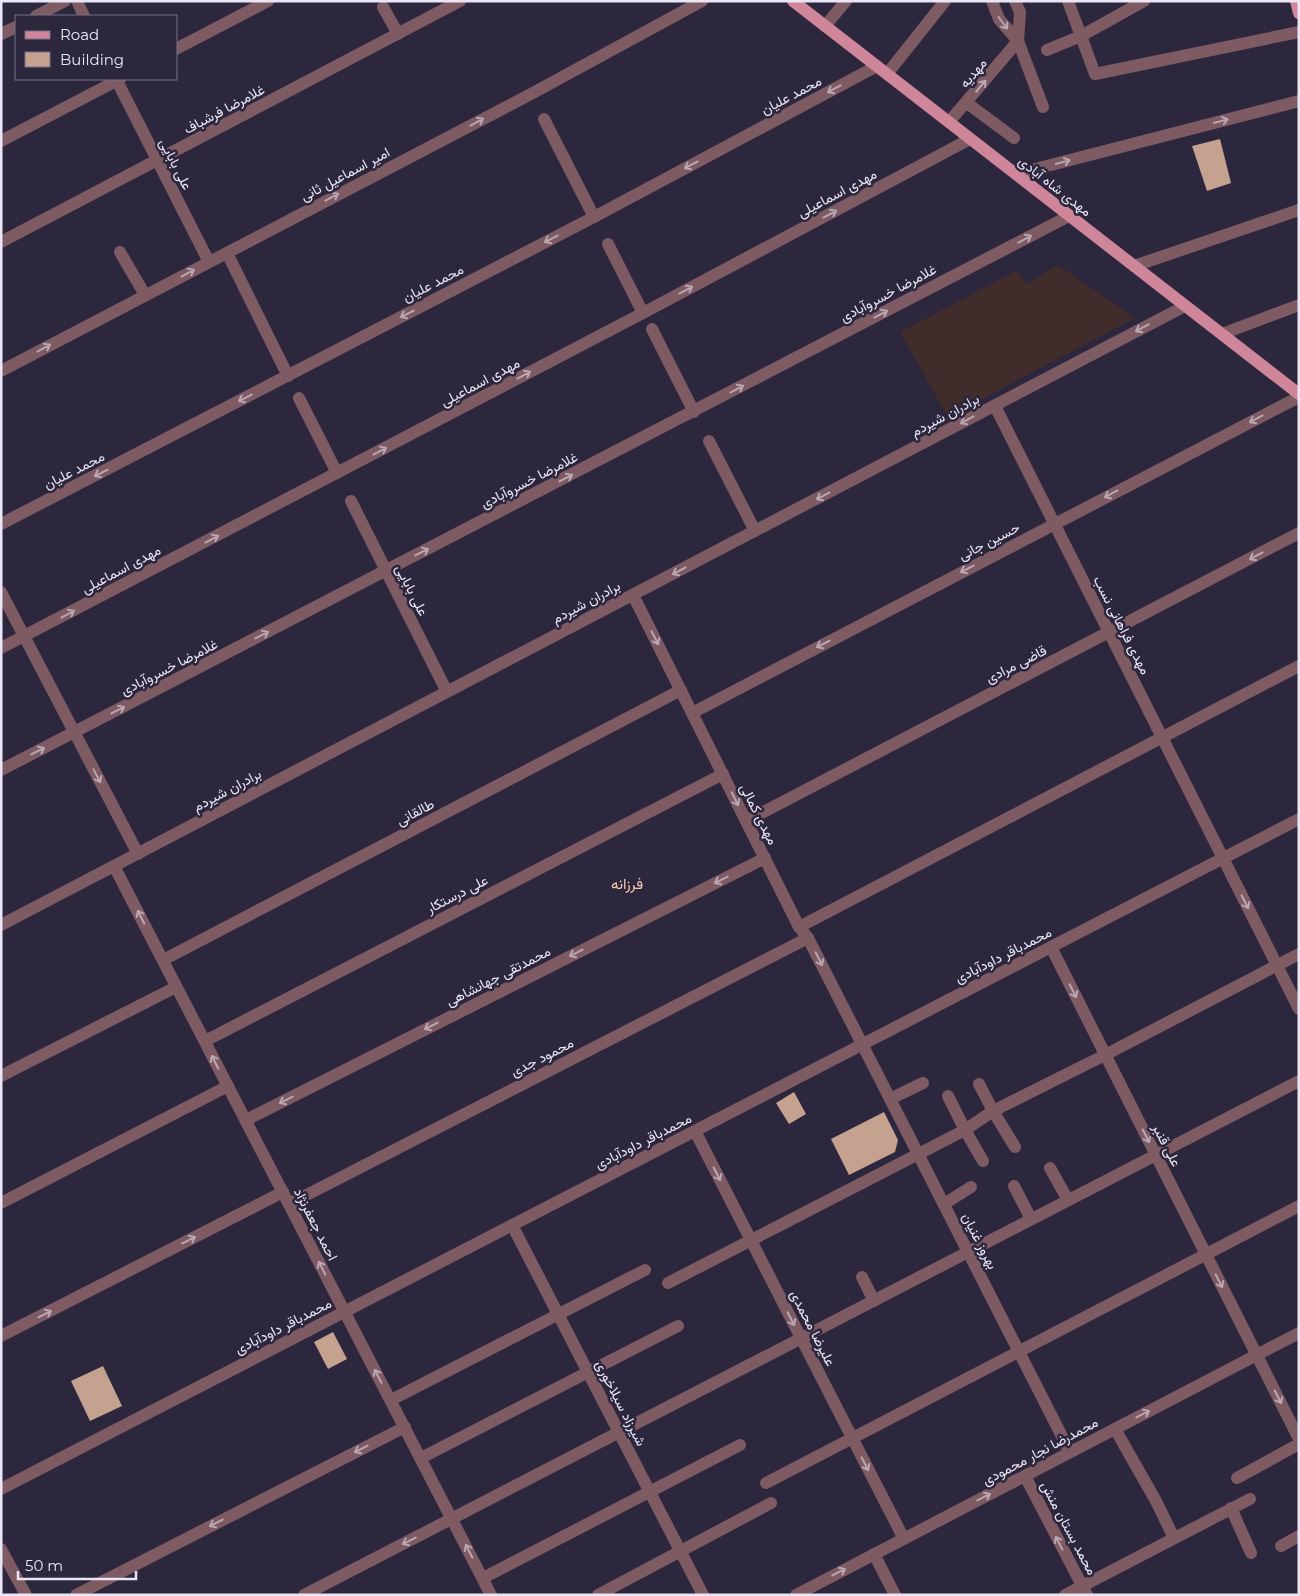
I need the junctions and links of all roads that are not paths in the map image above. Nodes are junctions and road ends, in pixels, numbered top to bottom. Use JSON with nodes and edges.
{"nodes":[{"id":1,"x":65,"y":1,"type":"edge"},
{"id":2,"x":77,"y":1,"type":"edge"},
{"id":3,"x":268,"y":1,"type":"edge"},
{"id":4,"x":460,"y":1,"type":"edge"},
{"id":5,"x":702,"y":1,"type":"edge"},
{"id":6,"x":793,"y":1,"type":"edge"},
{"id":7,"x":846,"y":1,"type":"edge"},
{"id":8,"x":945,"y":1,"type":"edge"},
{"id":9,"x":992,"y":1,"type":"edge"},
{"id":10,"x":1015,"y":1,"type":"edge"},
{"id":11,"x":1068,"y":1,"type":"edge"},
{"id":12,"x":1144,"y":1,"type":"edge"},
{"id":13,"x":1296,"y":1,"type":"edge"},
{"id":14,"x":383,"y":7,"type":"dead end"},
{"id":15,"x":1299,"y":12,"type":"edge"},
{"id":16,"x":38,"y":15,"type":"edge"},
{"id":17,"x":84,"y":15,"type":"edge"},
{"id":18,"x":825,"y":26,"type":"junction"},
{"id":19,"x":15,"y":27,"type":"edge"},
{"id":20,"x":1299,"y":32,"type":"edge"},
{"id":21,"x":1,"y":34,"type":"edge"},
{"id":22,"x":398,"y":34,"type":"junction"},
{"id":23,"x":1081,"y":36,"type":"junction"},
{"id":24,"x":1018,"y":41,"type":"junction"},
{"id":25,"x":178,"y":48,"type":"edge"},
{"id":26,"x":1047,"y":50,"type":"dead end"},
{"id":27,"x":882,"y":70,"type":"junction"},
{"id":28,"x":116,"y":80,"type":"edge"},
{"id":29,"x":118,"y":80,"type":"edge"},
{"id":30,"x":1299,"y":101,"type":"edge"},
{"id":31,"x":967,"y":103,"type":"junction"},
{"id":32,"x":1043,"y":107,"type":"dead end"},
{"id":33,"x":544,"y":119,"type":"dead end"},
{"id":34,"x":949,"y":122,"type":"junction"},
{"id":35,"x":1014,"y":138,"type":"dead end"},
{"id":36,"x":970,"y":139,"type":"junction"},
{"id":37,"x":1,"y":141,"type":"edge"},
{"id":38,"x":157,"y":160,"type":"junction"},
{"id":39,"x":1016,"y":174,"type":"junction"},
{"id":40,"x":1299,"y":210,"type":"edge"},
{"id":41,"x":1069,"y":216,"type":"junction"},
{"id":42,"x":594,"y":217,"type":"junction"},
{"id":43,"x":1,"y":242,"type":"edge"},
{"id":44,"x":608,"y":244,"type":"dead end"},
{"id":45,"x":120,"y":252,"type":"dead end"},
{"id":46,"x":227,"y":253,"type":"junction"},
{"id":47,"x":209,"y":262,"type":"junction"},
{"id":48,"x":1134,"y":266,"type":"junction"},
{"id":49,"x":145,"y":295,"type":"junction"},
{"id":50,"x":1299,"y":305,"type":"edge"},
{"id":51,"x":1185,"y":306,"type":"junction"},
{"id":52,"x":643,"y":313,"type":"junction"},
{"id":53,"x":652,"y":329,"type":"dead end"},
{"id":54,"x":1222,"y":334,"type":"junction"},
{"id":55,"x":1,"y":371,"type":"edge"},
{"id":56,"x":288,"y":376,"type":"junction"},
{"id":57,"x":1299,"y":395,"type":"edge"},
{"id":58,"x":299,"y":398,"type":"dead end"},
{"id":59,"x":995,"y":406,"type":"junction"},
{"id":60,"x":694,"y":412,"type":"junction"},
{"id":61,"x":709,"y":441,"type":"dead end"},
{"id":62,"x":337,"y":473,"type":"junction"},
{"id":63,"x":351,"y":501,"type":"dead end"},
{"id":64,"x":1,"y":524,"type":"edge"},
{"id":65,"x":1054,"y":524,"type":"junction"},
{"id":66,"x":755,"y":531,"type":"junction"},
{"id":67,"x":1299,"y":533,"type":"edge"},
{"id":68,"x":386,"y":571,"type":"junction"},
{"id":69,"x":1,"y":592,"type":"edge"},
{"id":70,"x":633,"y":595,"type":"junction"},
{"id":71,"x":1109,"y":632,"type":"junction"},
{"id":72,"x":24,"y":636,"type":"junction"},
{"id":73,"x":1,"y":648,"type":"edge"},
{"id":74,"x":1299,"y":666,"type":"edge"},
{"id":75,"x":681,"y":690,"type":"junction"},
{"id":76,"x":446,"y":692,"type":"junction"},
{"id":77,"x":692,"y":713,"type":"junction"},
{"id":78,"x":75,"y":732,"type":"junction"},
{"id":79,"x":1162,"y":737,"type":"junction"},
{"id":80,"x":1,"y":770,"type":"edge"},
{"id":81,"x":723,"y":774,"type":"junction"},
{"id":82,"x":1299,"y":819,"type":"edge"},
{"id":83,"x":746,"y":820,"type":"junction"},
{"id":84,"x":138,"y":854,"type":"junction"},
{"id":85,"x":765,"y":858,"type":"junction"},
{"id":86,"x":1223,"y":858,"type":"junction"},
{"id":87,"x":114,"y":866,"type":"junction"},
{"id":88,"x":1,"y":925,"type":"edge"},
{"id":89,"x":799,"y":927,"type":"junction"},
{"id":90,"x":808,"y":938,"type":"junction"},
{"id":91,"x":1050,"y":947,"type":"junction"},
{"id":92,"x":1299,"y":954,"type":"edge"},
{"id":93,"x":163,"y":960,"type":"junction"},
{"id":94,"x":1277,"y":966,"type":"junction"},
{"id":95,"x":176,"y":987,"type":"junction"},
{"id":96,"x":1299,"y":1009,"type":"edge"},
{"id":97,"x":205,"y":1041,"type":"junction"},
{"id":98,"x":862,"y":1044,"type":"junction"},
{"id":99,"x":1105,"y":1055,"type":"junction"},
{"id":100,"x":1,"y":1076,"type":"edge"},
{"id":101,"x":1299,"y":1081,"type":"edge"},
{"id":102,"x":923,"y":1083,"type":"dead end"},
{"id":103,"x":979,"y":1084,"type":"dead end"},
{"id":104,"x":228,"y":1086,"type":"junction"},
{"id":105,"x":948,"y":1096,"type":"dead end"},
{"id":106,"x":890,"y":1099,"type":"junction"},
{"id":107,"x":993,"y":1111,"type":"junction"},
{"id":108,"x":246,"y":1120,"type":"junction"},
{"id":109,"x":964,"y":1130,"type":"junction"},
{"id":110,"x":695,"y":1131,"type":"junction"},
{"id":111,"x":1015,"y":1148,"type":"dead end"},
{"id":112,"x":918,"y":1153,"type":"junction"},
{"id":113,"x":1155,"y":1155,"type":"junction"},
{"id":114,"x":984,"y":1161,"type":"dead end"},
{"id":115,"x":1050,"y":1168,"type":"dead end"},
{"id":116,"x":1014,"y":1186,"type":"dead end"},
{"id":117,"x":971,"y":1187,"type":"dead end"},
{"id":118,"x":283,"y":1192,"type":"junction"},
{"id":119,"x":1068,"y":1200,"type":"junction"},
{"id":120,"x":1,"y":1203,"type":"edge"},
{"id":121,"x":289,"y":1204,"type":"junction"},
{"id":122,"x":944,"y":1204,"type":"junction"},
{"id":123,"x":1299,"y":1206,"type":"edge"},
{"id":124,"x":1031,"y":1219,"type":"junction"},
{"id":125,"x":512,"y":1225,"type":"junction"},
{"id":126,"x":751,"y":1240,"type":"junction"},
{"id":127,"x":968,"y":1252,"type":"junction"},
{"id":128,"x":1206,"y":1254,"type":"junction"},
{"id":129,"x":645,"y":1270,"type":"dead end"},
{"id":130,"x":862,"y":1277,"type":"dead end"},
{"id":131,"x":668,"y":1283,"type":"dead end"},
{"id":132,"x":874,"y":1301,"type":"junction"},
{"id":133,"x":344,"y":1311,"type":"junction"},
{"id":134,"x":558,"y":1315,"type":"junction"},
{"id":135,"x":678,"y":1326,"type":"dead end"},
{"id":136,"x":1299,"y":1333,"type":"edge"},
{"id":137,"x":1,"y":1336,"type":"edge"},
{"id":138,"x":801,"y":1338,"type":"junction"},
{"id":139,"x":1019,"y":1352,"type":"junction"},
{"id":140,"x":1256,"y":1355,"type":"junction"},
{"id":141,"x":588,"y":1372,"type":"junction"},
{"id":142,"x":391,"y":1400,"type":"junction"},
{"id":143,"x":404,"y":1427,"type":"junction"},
{"id":144,"x":1115,"y":1429,"type":"junction"},
{"id":145,"x":619,"y":1432,"type":"junction"},
{"id":146,"x":852,"y":1438,"type":"junction"},
{"id":147,"x":1299,"y":1440,"type":"edge"},
{"id":148,"x":1299,"y":1444,"type":"edge"},
{"id":149,"x":740,"y":1445,"type":"dead end"},
{"id":150,"x":1070,"y":1452,"type":"junction"},
{"id":151,"x":421,"y":1458,"type":"junction"},
{"id":152,"x":1025,"y":1476,"type":"junction"},
{"id":153,"x":1237,"y":1478,"type":"dead end"},
{"id":154,"x":766,"y":1483,"type":"dead end"},
{"id":155,"x":1,"y":1489,"type":"edge"},
{"id":156,"x":650,"y":1492,"type":"junction"},
{"id":157,"x":1250,"y":1499,"type":"dead end"},
{"id":158,"x":772,"y":1503,"type":"dead end"},
{"id":159,"x":1231,"y":1508,"type":"junction"},
{"id":160,"x":452,"y":1518,"type":"junction"},
{"id":161,"x":1299,"y":1536,"type":"edge"},
{"id":162,"x":1174,"y":1538,"type":"junction"},
{"id":163,"x":904,"y":1539,"type":"junction"},
{"id":164,"x":1281,"y":1546,"type":"dead end"},
{"id":165,"x":1,"y":1549,"type":"edge"},
{"id":166,"x":680,"y":1551,"type":"junction"},
{"id":167,"x":874,"y":1554,"type":"junction"},
{"id":168,"x":1251,"y":1554,"type":"dead end"},
{"id":169,"x":483,"y":1578,"type":"junction"},
{"id":170,"x":1084,"y":1590,"type":"edge"},
{"id":171,"x":26,"y":1595,"type":"edge"},
{"id":172,"x":76,"y":1595,"type":"edge"},
{"id":173,"x":304,"y":1595,"type":"edge"},
{"id":174,"x":491,"y":1595,"type":"edge"},
{"id":175,"x":598,"y":1595,"type":"edge"},
{"id":176,"x":703,"y":1595,"type":"edge"},
{"id":177,"x":796,"y":1595,"type":"edge"},
{"id":178,"x":895,"y":1595,"type":"edge"},
{"id":179,"x":1065,"y":1595,"type":"edge"}],
"edges":[{"from":1,"to":16,"type":"street"},
{"from":2,"to":17,"type":"street"},
{"from":3,"to":25,"type":"street"},
{"from":4,"to":22,"type":"street","name":"غلامرضا فرشباف"},
{"from":46,"to":5,"type":"street","name":"امیر اسماعیل ثانی","one_way":true},
{"from":6,"to":18,"type":"main road","name":"مهدی شاه آبادی"},
{"from":7,"to":18,"type":"street"},
{"from":8,"to":27,"type":"street"},
{"from":9,"to":24,"type":"street","one_way":true},
{"from":10,"to":24,"type":"street"},
{"from":11,"to":23,"type":"street"},
{"from":12,"to":23,"type":"street"},
{"from":13,"to":15,"type":"main road"},
{"from":14,"to":22,"type":"street"},
{"from":18,"to":27,"type":"main road","name":"مهدی شاه آبادی"},
{"from":19,"to":21,"type":"street"},
{"from":20,"to":23,"type":"street"},
{"from":22,"to":38,"type":"street","name":"غلامرضا فرشباف"},
{"from":23,"to":26,"type":"street"},
{"from":31,"to":24,"type":"street","name":"مهدیه","one_way":true},
{"from":24,"to":32,"type":"street"},
{"from":27,"to":34,"type":"main road","name":"مهدی شاه آبادی"},
{"from":27,"to":42,"type":"street","name":"محمد علیان","one_way":true},
{"from":28,"to":37,"type":"street"},
{"from":29,"to":38,"type":"street","name":"علی بابایی"},
{"from":39,"to":30,"type":"street","one_way":true},
{"from":31,"to":34,"type":"street","name":"مهدیه"},
{"from":31,"to":35,"type":"street"},
{"from":33,"to":42,"type":"street"},
{"from":34,"to":36,"type":"main road","name":"مهدی شاه آبادی"},
{"from":36,"to":39,"type":"main road","name":"مهدی شاه آبادی"},
{"from":52,"to":36,"type":"street","name":"مهدی اسماعیلی","one_way":true},
{"from":38,"to":43,"type":"street","name":"غلامرضا فرشباف"},
{"from":38,"to":47,"type":"street","name":"علی بابایی"},
{"from":39,"to":41,"type":"main road","name":"مهدی شاه آبادی"},
{"from":40,"to":48,"type":"street"},
{"from":41,"to":48,"type":"main road","name":"مهدی شاه آبادی"},
{"from":60,"to":41,"type":"street","name":"غلامرضا خسروآبادی","one_way":true},
{"from":42,"to":56,"type":"street","name":"محمد علیان","one_way":true},
{"from":44,"to":52,"type":"street"},
{"from":45,"to":49,"type":"street"},
{"from":46,"to":47,"type":"street","name":"امیر اسماعیل ثانی"},
{"from":46,"to":56,"type":"street"},
{"from":49,"to":47,"type":"street","name":"امیر اسماعیل ثانی","one_way":true},
{"from":48,"to":51,"type":"main road","name":"مهدی شاه آبادی"},
{"from":55,"to":49,"type":"street","name":"امیر اسماعیل ثانی","one_way":true},
{"from":50,"to":54,"type":"street"},
{"from":51,"to":54,"type":"main road","name":"مهدی شاه آبادی"},
{"from":51,"to":59,"type":"street","name":"برادران شیردم","one_way":true},
{"from":62,"to":52,"type":"street","name":"مهدی اسماعیلی","one_way":true},
{"from":53,"to":60,"type":"street"},
{"from":54,"to":57,"type":"main road","name":"مهدی شاه آبادی"},
{"from":56,"to":64,"type":"street","name":"محمد علیان","one_way":true},
{"from":57,"to":65,"type":"street","name":"حسین جانی","one_way":true},
{"from":58,"to":62,"type":"street"},
{"from":59,"to":65,"type":"street","name":"مهدی فراهانی نسب"},
{"from":59,"to":66,"type":"street","name":"برادران شیردم","one_way":true},
{"from":68,"to":60,"type":"street","name":"غلامرضا خسروآبادی","one_way":true},
{"from":61,"to":66,"type":"street"},
{"from":72,"to":62,"type":"street","name":"مهدی اسماعیلی","one_way":true},
{"from":63,"to":68,"type":"street","name":"علی بابایی"},
{"from":65,"to":71,"type":"street","name":"مهدی فراهانی نسب"},
{"from":65,"to":77,"type":"street","name":"حسین جانی","one_way":true},
{"from":66,"to":70,"type":"street","name":"برادران شیردم","one_way":true},
{"from":67,"to":71,"type":"street","name":"قاضی مرادی","one_way":true},
{"from":68,"to":76,"type":"street","name":"علی بابایی"},
{"from":78,"to":68,"type":"street","name":"غلامرضا خسروآبادی","one_way":true},
{"from":69,"to":72,"type":"street"},
{"from":70,"to":75,"type":"street","name":"مهدی کمالی","one_way":true},
{"from":70,"to":76,"type":"street","name":"برادران شیردم"},
{"from":71,"to":79,"type":"street","name":"مهدی فراهانی نسب"},
{"from":71,"to":83,"type":"street","name":"قاضی مرادی"},
{"from":72,"to":73,"type":"street","name":"مهدی اسماعیلی"},
{"from":72,"to":78,"type":"street"},
{"from":74,"to":79,"type":"street"},
{"from":75,"to":77,"type":"street","name":"مهدی کمالی"},
{"from":75,"to":93,"type":"street","name":"طالقانی"},
{"from":76,"to":84,"type":"street","name":"برادران شیردم"},
{"from":77,"to":81,"type":"street","name":"مهدی کمالی"},
{"from":80,"to":78,"type":"street","name":"غلامرضا خسروآبادی","one_way":true},
{"from":78,"to":84,"type":"street","one_way":true},
{"from":79,"to":86,"type":"street","name":"مهدی فراهانی نسب"},
{"from":79,"to":89,"type":"street"},
{"from":81,"to":83,"type":"street","name":"مهدی کمالی","one_way":true},
{"from":81,"to":97,"type":"street","name":"علی درستکار"},
{"from":82,"to":86,"type":"street","name":"محمدباقر داودآبادی"},
{"from":83,"to":85,"type":"street","name":"مهدی کمالی"},
{"from":84,"to":87,"type":"street","name":"برادران شیردم"},
{"from":85,"to":89,"type":"street","name":"مهدی کمالی"},
{"from":85,"to":108,"type":"street","name":"محمدتقی جهانشاهی","one_way":true},
{"from":86,"to":91,"type":"street","name":"محمدباقر داودآبادی"},
{"from":86,"to":94,"type":"street","name":"مهدی فراهانی نسب","one_way":true},
{"from":87,"to":88,"type":"street","name":"برادران شیردم"},
{"from":93,"to":87,"type":"street","name":"احمد جعفرنژاد","one_way":true},
{"from":89,"to":90,"type":"street","name":"مهدی کمالی"},
{"from":90,"to":98,"type":"street","name":"مهدی کمالی","one_way":true},
{"from":90,"to":121,"type":"street","name":"محمود جدی"},
{"from":91,"to":98,"type":"street","name":"محمدباقر داودآبادی"},
{"from":91,"to":99,"type":"street","name":"علی قنبر","one_way":true},
{"from":92,"to":94,"type":"street"},
{"from":93,"to":95,"type":"street","name":"احمد جعفرنژاد"},
{"from":94,"to":96,"type":"street","name":"مهدی فراهانی نسب"},
{"from":94,"to":99,"type":"street"},
{"from":95,"to":97,"type":"street","name":"احمد جعفرنژاد"},
{"from":95,"to":100,"type":"street"},
{"from":104,"to":97,"type":"street","name":"احمد جعفرنژاد","one_way":true},
{"from":98,"to":106,"type":"street","name":"بهروز غنیان"},
{"from":98,"to":110,"type":"street","name":"محمدباقر داودآبادی"},
{"from":99,"to":107,"type":"street"},
{"from":99,"to":113,"type":"street","name":"علی قنبر","one_way":true},
{"from":101,"to":113,"type":"street"},
{"from":102,"to":106,"type":"street"},
{"from":103,"to":107,"type":"street"},
{"from":104,"to":108,"type":"street","name":"احمد جعفرنژاد"},
{"from":104,"to":120,"type":"street"},
{"from":105,"to":109,"type":"street"},
{"from":106,"to":112,"type":"street","name":"بهروز غنیان"},
{"from":107,"to":109,"type":"street"},
{"from":107,"to":111,"type":"street"},
{"from":108,"to":118,"type":"street","name":"احمد جعفرنژاد"},
{"from":109,"to":112,"type":"street"},
{"from":109,"to":114,"type":"street"},
{"from":110,"to":125,"type":"street","name":"محمدباقر داودآبادی"},
{"from":110,"to":126,"type":"street","name":"علیرضا محمدی","one_way":true},
{"from":112,"to":122,"type":"street","name":"بهروز غنیان"},
{"from":112,"to":126,"type":"street"},
{"from":113,"to":119,"type":"street"},
{"from":113,"to":128,"type":"street","name":"علی قنبر"},
{"from":115,"to":119,"type":"street"},
{"from":116,"to":124,"type":"street"},
{"from":117,"to":122,"type":"street"},
{"from":118,"to":121,"type":"street","name":"احمد جعفرنژاد"},
{"from":137,"to":118,"type":"street","one_way":true},
{"from":119,"to":124,"type":"street"},
{"from":133,"to":121,"type":"street","name":"احمد جعفرنژاد","one_way":true},
{"from":122,"to":127,"type":"street","name":"بهروز غنیان"},
{"from":123,"to":128,"type":"street"},
{"from":124,"to":127,"type":"street"},
{"from":125,"to":133,"type":"street","name":"محمدباقر داودآبادی"},
{"from":125,"to":134,"type":"street","name":"شیرزاد سیلاخوری"},
{"from":126,"to":131,"type":"street"},
{"from":126,"to":138,"type":"street","name":"علیرضا محمدی","one_way":true},
{"from":127,"to":132,"type":"street"},
{"from":127,"to":139,"type":"street","name":"بهروز غنیان"},
{"from":128,"to":139,"type":"street"},
{"from":128,"to":140,"type":"street","name":"علی قنبر","one_way":true},
{"from":129,"to":134,"type":"street"},
{"from":130,"to":132,"type":"street"},
{"from":132,"to":138,"type":"street"},
{"from":142,"to":133,"type":"street","name":"احمد جعفرنژاد","one_way":true},
{"from":133,"to":155,"type":"street","name":"محمدباقر داودآبادی"},
{"from":134,"to":141,"type":"street","name":"شیرزاد سیلاخوری"},
{"from":134,"to":142,"type":"street"},
{"from":135,"to":141,"type":"street"},
{"from":136,"to":140,"type":"street","name":"محمدرضا نجار محمودی"},
{"from":138,"to":145,"type":"street"},
{"from":138,"to":146,"type":"street","name":"علیرضا محمدی"},
{"from":139,"to":146,"type":"street"},
{"from":139,"to":150,"type":"street","name":"بهروز غنیان"},
{"from":144,"to":140,"type":"street","name":"محمدرضا نجار محمودی","one_way":true},
{"from":140,"to":147,"type":"street","name":"علی قنبر","one_way":true},
{"from":141,"to":145,"type":"street","name":"شیرزاد سیلاخوری"},
{"from":141,"to":151,"type":"street"},
{"from":142,"to":143,"type":"street","name":"احمد جعفرنژاد"},
{"from":143,"to":151,"type":"street","name":"احمد جعفرنژاد"},
{"from":143,"to":172,"type":"street","one_way":true},
{"from":144,"to":150,"type":"street","name":"محمدرضا نجار محمودی"},
{"from":144,"to":162,"type":"street"},
{"from":145,"to":156,"type":"street","name":"شیرزاد سیلاخوری"},
{"from":145,"to":160,"type":"street"},
{"from":146,"to":154,"type":"street"},
{"from":146,"to":163,"type":"street","name":"علیرضا محمدی","one_way":true},
{"from":148,"to":153,"type":"street"},
{"from":149,"to":156,"type":"street"},
{"from":150,"to":152,"type":"street","name":"محمدرضا نجار محمودی"},
{"from":151,"to":160,"type":"street","name":"احمد جعفرنژاد"},
{"from":163,"to":152,"type":"street","name":"محمدرضا نجار محمودی","one_way":true},
{"from":170,"to":152,"type":"street","name":"محمد بستان منش","one_way":true},
{"from":156,"to":166,"type":"street","name":"شیرزاد سیلاخوری"},
{"from":156,"to":169,"type":"street"},
{"from":157,"to":159,"type":"street"},
{"from":158,"to":166,"type":"street"},
{"from":159,"to":162,"type":"street"},
{"from":159,"to":168,"type":"street"},
{"from":169,"to":160,"type":"street","name":"احمد جعفرنژاد","one_way":true},
{"from":160,"to":173,"type":"street","one_way":true},
{"from":161,"to":164,"type":"street"},
{"from":162,"to":170,"type":"street"},
{"from":163,"to":167,"type":"street","name":"محمدرضا نجار محمودی"},
{"from":165,"to":171,"type":"street"},
{"from":166,"to":175,"type":"street"},
{"from":166,"to":176,"type":"street","name":"شیرزاد سیلاخوری"},
{"from":177,"to":167,"type":"street","name":"محمدرضا نجار محمودی","one_way":true},
{"from":167,"to":178,"type":"street"},
{"from":169,"to":174,"type":"street","name":"احمد جعفرنژاد"},
{"from":170,"to":179,"type":"street"}]}
